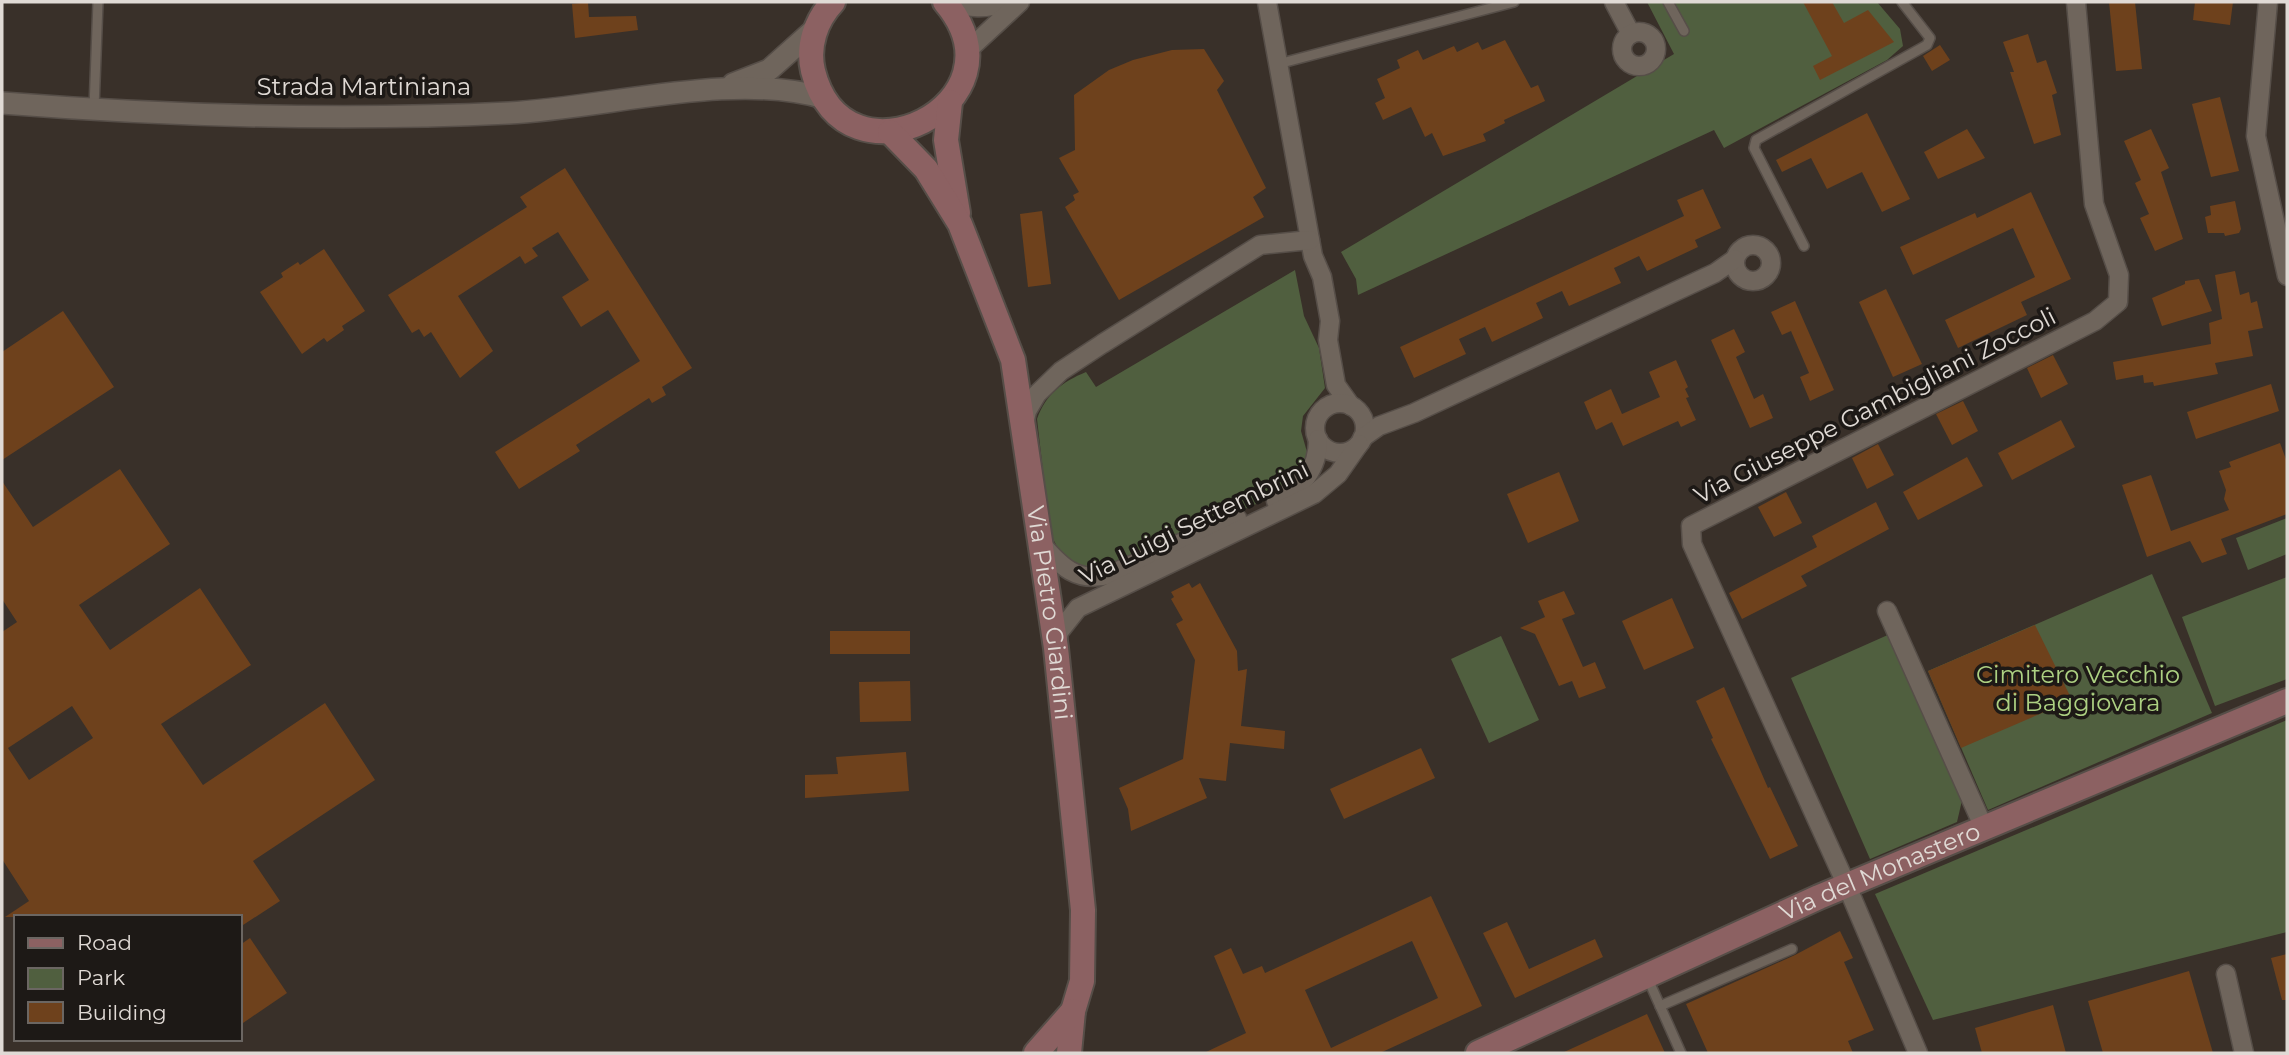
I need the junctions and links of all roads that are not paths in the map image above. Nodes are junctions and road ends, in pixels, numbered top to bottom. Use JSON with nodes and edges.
{"nodes":[{"id":1,"x":98,"y":2,"type":"edge"},
{"id":2,"x":833,"y":2,"type":"edge"},
{"id":3,"x":947,"y":2,"type":"edge"},
{"id":4,"x":1006,"y":2,"type":"edge"},
{"id":5,"x":1020,"y":2,"type":"edge"},
{"id":6,"x":1267,"y":2,"type":"edge"},
{"id":7,"x":1514,"y":2,"type":"edge"},
{"id":8,"x":1614,"y":2,"type":"edge"},
{"id":9,"x":1668,"y":2,"type":"edge"},
{"id":10,"x":1902,"y":2,"type":"edge"},
{"id":11,"x":2076,"y":2,"type":"edge"},
{"id":12,"x":2268,"y":2,"type":"edge"},
{"id":13,"x":816,"y":28,"type":"junction"},
{"id":14,"x":1684,"y":31,"type":"dead end"},
{"id":15,"x":1630,"y":34,"type":"dead end"},
{"id":16,"x":966,"y":52,"type":"junction"},
{"id":17,"x":1278,"y":64,"type":"junction"},
{"id":18,"x":725,"y":88,"type":"junction"},
{"id":19,"x":824,"y":98,"type":"junction"},
{"id":20,"x":950,"y":102,"type":"junction"},
{"id":21,"x":2,"y":103,"type":"edge"},
{"id":22,"x":94,"y":110,"type":"junction"},
{"id":23,"x":890,"y":132,"type":"junction"},
{"id":24,"x":960,"y":224,"type":"junction"},
{"id":25,"x":1804,"y":246,"type":"dead end"},
{"id":26,"x":1311,"y":248,"type":"junction"},
{"id":27,"x":1737,"y":267,"type":"dead end"},
{"id":28,"x":2287,"y":276,"type":"edge"},
{"id":29,"x":1336,"y":385,"type":"junction"},
{"id":30,"x":1325,"y":408,"type":"junction"},
{"id":31,"x":1354,"y":408,"type":"junction"},
{"id":32,"x":1395,"y":419,"type":"junction"},
{"id":33,"x":1023,"y":428,"type":"junction"},
{"id":34,"x":1318,"y":439,"type":"junction"},
{"id":35,"x":1360,"y":441,"type":"junction"},
{"id":36,"x":1040,"y":542,"type":"junction"},
{"id":37,"x":1887,"y":611,"type":"dead end"},
{"id":38,"x":1056,"y":648,"type":"junction"},
{"id":39,"x":2287,"y":701,"type":"edge"},
{"id":40,"x":1984,"y":828,"type":"junction"},
{"id":41,"x":1847,"y":886,"type":"junction"},
{"id":42,"x":1792,"y":949,"type":"dead end"},
{"id":43,"x":2225,"y":974,"type":"dead end"},
{"id":44,"x":1648,"y":977,"type":"junction"},
{"id":45,"x":1661,"y":1006,"type":"junction"},
{"id":46,"x":1073,"y":1011,"type":"junction"},
{"id":47,"x":1036,"y":1053,"type":"edge"},
{"id":48,"x":1069,"y":1053,"type":"edge"},
{"id":49,"x":1478,"y":1053,"type":"edge"},
{"id":50,"x":1681,"y":1053,"type":"edge"},
{"id":51,"x":1918,"y":1053,"type":"edge"},
{"id":52,"x":2244,"y":1053,"type":"edge"}],
"edges":[{"from":1,"to":22,"type":"lane"},
{"from":2,"to":13,"type":"main road"},
{"from":3,"to":4,"type":"street"},
{"from":3,"to":16,"type":"main road","name":"Via Pietro Giardini"},
{"from":5,"to":16,"type":"street"},
{"from":6,"to":17,"type":"street"},
{"from":7,"to":17,"type":"lane"},
{"from":8,"to":15,"type":"street"},
{"from":9,"to":14,"type":"lane"},
{"from":10,"to":25,"type":"lane"},
{"from":11,"to":41,"type":"street","name":"Via Giuseppe Gambigliani Zoccoli"},
{"from":12,"to":28,"type":"street"},
{"from":13,"to":18,"type":"street","name":"Strada Martiniana"},
{"from":13,"to":19,"type":"main road"},
{"from":16,"to":20,"type":"main road","name":"Via Pietro Giardini"},
{"from":17,"to":26,"type":"street"},
{"from":18,"to":19,"type":"street","name":"Strada Martiniana"},
{"from":18,"to":22,"type":"street","name":"Strada Martiniana"},
{"from":19,"to":23,"type":"main road","name":"Via Pietro Giardini"},
{"from":20,"to":23,"type":"main road","name":"Via Pietro Giardini"},
{"from":20,"to":24,"type":"main road","name":"Via Pietro Giardini"},
{"from":21,"to":22,"type":"street","name":"Strada Martiniana"},
{"from":23,"to":24,"type":"main road","name":"Via Pietro Giardini"},
{"from":24,"to":33,"type":"main road","name":"Via Pietro Giardini"},
{"from":26,"to":29,"type":"street"},
{"from":26,"to":33,"type":"street"},
{"from":27,"to":32,"type":"street","name":"Via Luigi Settembrini"},
{"from":29,"to":30,"type":"street"},
{"from":29,"to":31,"type":"street"},
{"from":30,"to":31,"type":"street"},
{"from":30,"to":34,"type":"street"},
{"from":31,"to":32,"type":"street"},
{"from":31,"to":35,"type":"street"},
{"from":32,"to":35,"type":"street","name":"Via Luigi Settembrini"},
{"from":33,"to":36,"type":"main road","name":"Via Pietro Giardini"},
{"from":34,"to":35,"type":"street"},
{"from":34,"to":36,"type":"street","name":"Via Luigi Settembrini"},
{"from":35,"to":38,"type":"street","name":"Via Luigi Settembrini"},
{"from":36,"to":38,"type":"main road","name":"Via Pietro Giardini"},
{"from":37,"to":40,"type":"street"},
{"from":38,"to":46,"type":"main road","name":"Via Pietro Giardini"},
{"from":39,"to":40,"type":"main road","name":"Via del Monastero"},
{"from":40,"to":41,"type":"main road","name":"Via del Monastero"},
{"from":41,"to":44,"type":"main road","name":"Via del Monastero"},
{"from":41,"to":51,"type":"street"},
{"from":42,"to":45,"type":"lane"},
{"from":43,"to":52,"type":"street"},
{"from":44,"to":45,"type":"lane"},
{"from":44,"to":49,"type":"main road","name":"Via del Monastero"},
{"from":45,"to":50,"type":"lane"},
{"from":46,"to":47,"type":"main road","name":"Via Pietro Giardini"},
{"from":46,"to":48,"type":"main road","name":"Via Pietro Giardini"}]}
